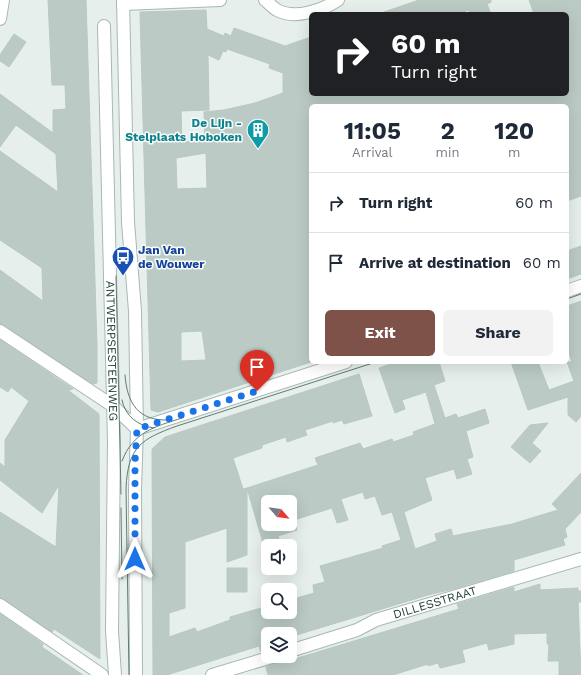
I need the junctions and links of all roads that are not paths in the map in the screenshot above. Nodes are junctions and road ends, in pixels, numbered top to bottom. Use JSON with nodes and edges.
{"nodes":[{"id":1,"x":3,"y":0,"type":"edge"},
{"id":2,"x":220,"y":0,"type":"edge"},
{"id":3,"x":265,"y":0,"type":"edge"},
{"id":4,"x":338,"y":0,"type":"edge"},
{"id":5,"x":123,"y":2,"type":"edge"},
{"id":6,"x":0,"y":19,"type":"edge"},
{"id":7,"x":104,"y":26,"type":"dead end"},
{"id":8,"x":581,"y":286,"type":"edge"},
{"id":9,"x":569,"y":290,"type":"edge"},
{"id":10,"x":0,"y":331,"type":"edge"},
{"id":11,"x":340,"y":364,"type":"edge"},
{"id":12,"x":113,"y":406,"type":"junction"},
{"id":13,"x":137,"y":429,"type":"junction"},
{"id":14,"x":581,"y":559,"type":"edge"},
{"id":15,"x":0,"y":606,"type":"edge"},
{"id":16,"x":297,"y":649,"type":"edge"},
{"id":17,"x":261,"y":660,"type":"edge"},
{"id":18,"x":102,"y":675,"type":"edge"},
{"id":19,"x":115,"y":675,"type":"edge"},
{"id":20,"x":136,"y":675,"type":"edge"},
{"id":21,"x":212,"y":675,"type":"edge"}],
"edges":[{"from":1,"to":6,"type":"street"},
{"from":2,"to":5,"type":"street"},
{"from":3,"to":4,"type":"street"},
{"from":5,"to":13,"type":"street","name":"ANTWERPSESTEENWEG"},
{"from":7,"to":12,"type":"street","name":"ANTWERPSESTEENWEG"},
{"from":8,"to":9,"type":"street"},
{"from":10,"to":12,"type":"street"},
{"from":11,"to":13,"type":"street"},
{"from":12,"to":13,"type":"street"},
{"from":12,"to":19,"type":"street","name":"ANTWERPSESTEENWEG"},
{"from":13,"to":20,"type":"street","name":"ANTWERPSESTEENWEG"},
{"from":14,"to":16,"type":"street","name":"DILLESSTRAAT"},
{"from":15,"to":18,"type":"street"},
{"from":17,"to":21,"type":"street"}]}
